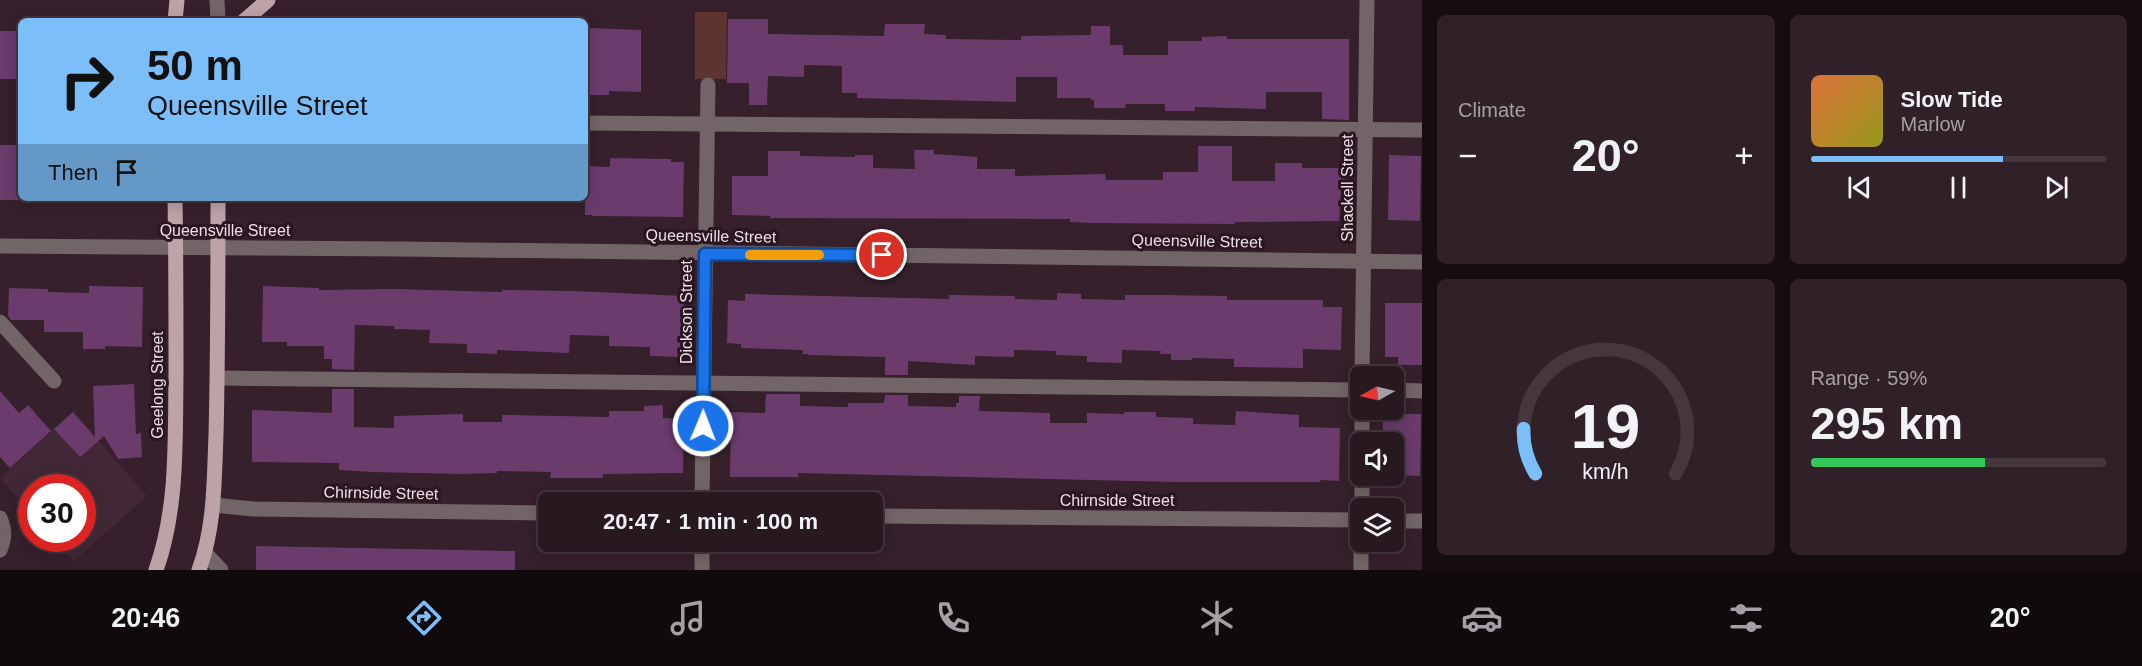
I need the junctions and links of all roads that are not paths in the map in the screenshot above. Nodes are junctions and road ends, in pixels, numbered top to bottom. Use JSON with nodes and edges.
{"nodes":[{"id":1,"x":177,"y":0,"type":"edge"},
{"id":2,"x":217,"y":0,"type":"edge"},
{"id":3,"x":268,"y":0,"type":"edge"},
{"id":4,"x":1367,"y":0,"type":"edge"},
{"id":5,"x":176,"y":18,"type":"edge"},
{"id":6,"x":218,"y":18,"type":"edge"},
{"id":7,"x":247,"y":18,"type":"edge"},
{"id":8,"x":708,"y":85,"type":"dead end"},
{"id":9,"x":588,"y":123,"type":"edge"},
{"id":10,"x":707,"y":124,"type":"junction"},
{"id":11,"x":1365,"y":129,"type":"junction"},
{"id":12,"x":1422,"y":130,"type":"edge"},
{"id":13,"x":175,"y":201,"type":"edge"},
{"id":14,"x":218,"y":201,"type":"edge"},
{"id":15,"x":0,"y":246,"type":"edge"},
{"id":16,"x":176,"y":248,"type":"junction"},
{"id":17,"x":218,"y":248,"type":"junction"},
{"id":18,"x":705,"y":254,"type":"junction"},
{"id":19,"x":1365,"y":262,"type":"junction"},
{"id":20,"x":1422,"y":262,"type":"edge"},
{"id":21,"x":0,"y":322,"type":"edge"},
{"id":22,"x":1362,"y":366,"type":"edge"},
{"id":23,"x":218,"y":378,"type":"junction"},
{"id":24,"x":54,"y":381,"type":"dead end"},
{"id":25,"x":704,"y":384,"type":"junction"},
{"id":26,"x":1350,"y":390,"type":"edge"},
{"id":27,"x":1404,"y":390,"type":"edge"},
{"id":28,"x":1422,"y":391,"type":"edge"},
{"id":29,"x":702,"y":492,"type":"edge"},
{"id":30,"x":213,"y":505,"type":"junction"},
{"id":31,"x":538,"y":513,"type":"edge"},
{"id":32,"x":883,"y":516,"type":"edge"},
{"id":33,"x":0,"y":518,"type":"edge"},
{"id":34,"x":1350,"y":520,"type":"edge"},
{"id":35,"x":1404,"y":521,"type":"edge"},
{"id":36,"x":1422,"y":521,"type":"edge"},
{"id":37,"x":0,"y":550,"type":"edge"},
{"id":38,"x":702,"y":552,"type":"edge"},
{"id":39,"x":1361,"y":552,"type":"edge"},
{"id":40,"x":205,"y":553,"type":"junction"},
{"id":41,"x":156,"y":570,"type":"edge"},
{"id":42,"x":199,"y":570,"type":"edge"},
{"id":43,"x":221,"y":570,"type":"edge"},
{"id":44,"x":702,"y":570,"type":"edge"},
{"id":45,"x":1361,"y":570,"type":"edge"}],
"edges":[{"from":1,"to":5,"type":"main road"},
{"from":2,"to":6,"type":"street"},
{"from":3,"to":7,"type":"main road"},
{"from":4,"to":11,"type":"street","name":"Shackell Street"},
{"from":8,"to":10,"type":"street","name":"Dickson Street"},
{"from":9,"to":10,"type":"street"},
{"from":10,"to":11,"type":"street"},
{"from":10,"to":18,"type":"street","name":"Dickson Street"},
{"from":11,"to":12,"type":"street"},
{"from":11,"to":19,"type":"street","name":"Shackell Street"},
{"from":13,"to":16,"type":"main road","name":"Geelong Street"},
{"from":14,"to":17,"type":"main road"},
{"from":15,"to":16,"type":"street","name":"Queensville Street"},
{"from":16,"to":17,"type":"street","name":"Queensville Street"},
{"from":16,"to":41,"type":"main road","name":"Geelong Street"},
{"from":17,"to":18,"type":"street","name":"Queensville Street"},
{"from":17,"to":23,"type":"main road"},
{"from":18,"to":19,"type":"street","name":"Queensville Street"},
{"from":18,"to":25,"type":"street","name":"Dickson Street"},
{"from":19,"to":20,"type":"street","name":"Queensville Street"},
{"from":19,"to":22,"type":"street","name":"Shackell Street"},
{"from":21,"to":24,"type":"street"},
{"from":23,"to":25,"type":"street"},
{"from":23,"to":30,"type":"main road"},
{"from":25,"to":26,"type":"street"},
{"from":25,"to":29,"type":"street","name":"Dickson Street"},
{"from":27,"to":28,"type":"street"},
{"from":30,"to":31,"type":"street","name":"Chirnside Street"},
{"from":30,"to":40,"type":"main road"},
{"from":32,"to":34,"type":"street","name":"Chirnside Street"},
{"from":33,"to":37,"type":"street"},
{"from":35,"to":36,"type":"street"},
{"from":38,"to":44,"type":"street"},
{"from":39,"to":45,"type":"street"},
{"from":40,"to":42,"type":"main road"},
{"from":40,"to":43,"type":"street"}]}
